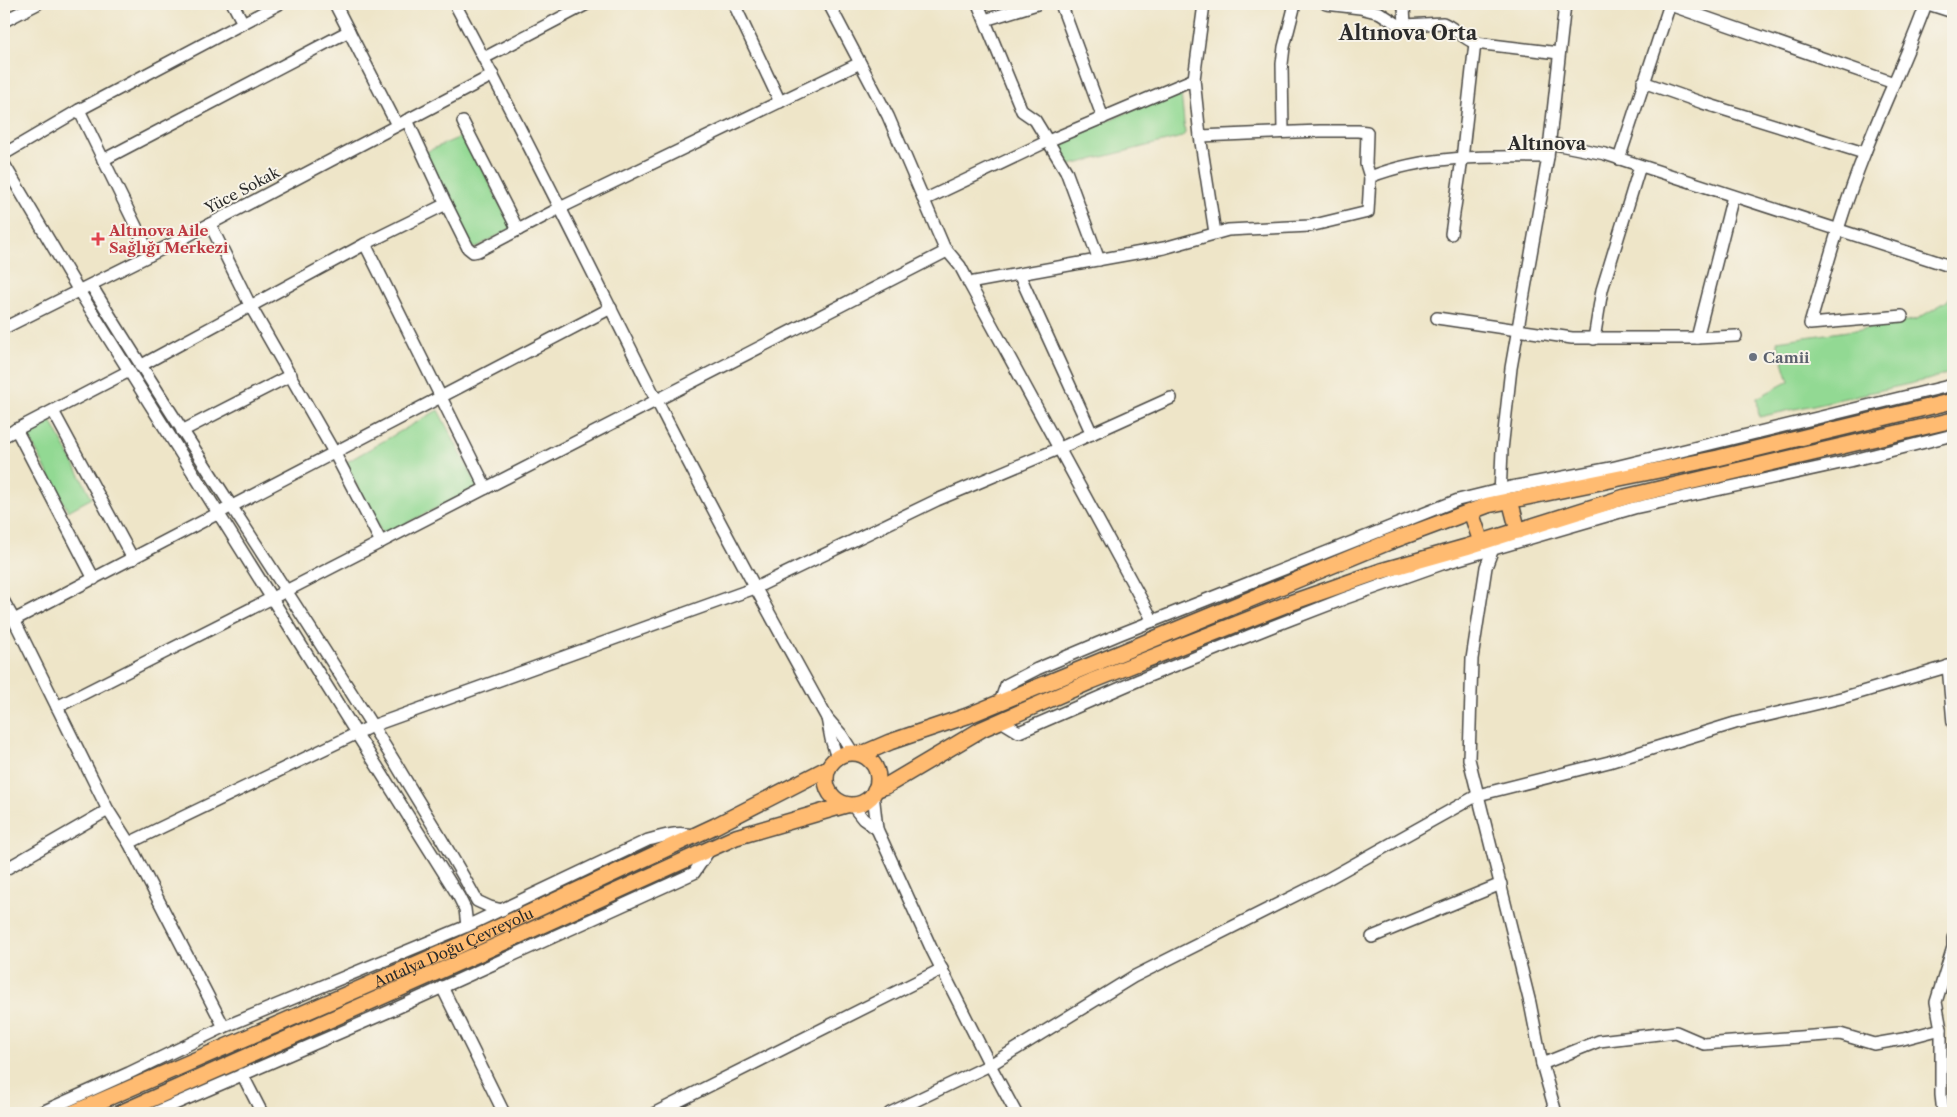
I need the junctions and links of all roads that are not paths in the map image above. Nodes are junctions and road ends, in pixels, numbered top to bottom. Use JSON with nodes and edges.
{"nodes":[{"id":1,"x":37,"y":4,"type":"edge"},
{"id":2,"x":233,"y":4,"type":"edge"},
{"id":3,"x":279,"y":4,"type":"edge"},
{"id":4,"x":335,"y":4,"type":"edge"},
{"id":5,"x":455,"y":4,"type":"edge"},
{"id":6,"x":587,"y":4,"type":"edge"},
{"id":7,"x":734,"y":4,"type":"edge"},
{"id":8,"x":828,"y":4,"type":"edge"},
{"id":9,"x":978,"y":4,"type":"edge"},
{"id":10,"x":1037,"y":4,"type":"edge"},
{"id":11,"x":1061,"y":4,"type":"edge"},
{"id":12,"x":1204,"y":4,"type":"edge"},
{"id":13,"x":1295,"y":4,"type":"edge"},
{"id":14,"x":1326,"y":4,"type":"edge"},
{"id":15,"x":1402,"y":4,"type":"edge"},
{"id":16,"x":1565,"y":4,"type":"edge"},
{"id":17,"x":1670,"y":4,"type":"edge"},
{"id":18,"x":1927,"y":4,"type":"edge"},
{"id":19,"x":1953,"y":12,"type":"edge"},
{"id":20,"x":985,"y":20,"type":"junction"},
{"id":21,"x":4,"y":21,"type":"edge"},
{"id":22,"x":242,"y":23,"type":"junction"},
{"id":23,"x":1405,"y":25,"type":"junction"},
{"id":24,"x":349,"y":31,"type":"junction"},
{"id":25,"x":1475,"y":43,"type":"junction"},
{"id":26,"x":1558,"y":53,"type":"junction"},
{"id":27,"x":484,"y":58,"type":"junction"},
{"id":28,"x":860,"y":63,"type":"junction"},
{"id":29,"x":493,"y":75,"type":"junction"},
{"id":30,"x":1194,"y":79,"type":"junction"},
{"id":31,"x":1643,"y":82,"type":"junction"},
{"id":32,"x":1894,"y":82,"type":"junction"},
{"id":33,"x":780,"y":102,"type":"junction"},
{"id":34,"x":79,"y":110,"type":"junction"},
{"id":35,"x":1103,"y":118,"type":"junction"},
{"id":36,"x":402,"y":122,"type":"junction"},
{"id":37,"x":463,"y":122,"type":"dead end"},
{"id":38,"x":1283,"y":132,"type":"junction"},
{"id":39,"x":1200,"y":136,"type":"junction"},
{"id":40,"x":1048,"y":141,"type":"junction"},
{"id":41,"x":1549,"y":143,"type":"junction"},
{"id":42,"x":1864,"y":152,"type":"junction"},
{"id":43,"x":4,"y":154,"type":"edge"},
{"id":44,"x":1548,"y":157,"type":"junction"},
{"id":45,"x":1462,"y":159,"type":"junction"},
{"id":46,"x":1619,"y":159,"type":"junction"},
{"id":47,"x":103,"y":160,"type":"junction"},
{"id":48,"x":4,"y":164,"type":"edge"},
{"id":49,"x":1640,"y":166,"type":"junction"},
{"id":50,"x":1370,"y":177,"type":"junction"},
{"id":51,"x":1733,"y":196,"type":"junction"},
{"id":52,"x":924,"y":200,"type":"junction"},
{"id":53,"x":446,"y":204,"type":"junction"},
{"id":54,"x":560,"y":208,"type":"junction"},
{"id":55,"x":210,"y":224,"type":"junction"},
{"id":56,"x":518,"y":230,"type":"junction"},
{"id":57,"x":1836,"y":230,"type":"junction"},
{"id":58,"x":1215,"y":233,"type":"junction"},
{"id":59,"x":1451,"y":234,"type":"dead end"},
{"id":60,"x":365,"y":244,"type":"junction"},
{"id":61,"x":947,"y":251,"type":"junction"},
{"id":62,"x":150,"y":255,"type":"junction"},
{"id":63,"x":1099,"y":260,"type":"junction"},
{"id":64,"x":1953,"y":267,"type":"edge"},
{"id":65,"x":1019,"y":274,"type":"junction"},
{"id":66,"x":969,"y":283,"type":"junction"},
{"id":67,"x":91,"y":285,"type":"junction"},
{"id":68,"x":79,"y":291,"type":"junction"},
{"id":69,"x":251,"y":307,"type":"junction"},
{"id":70,"x":611,"y":308,"type":"junction"},
{"id":71,"x":1902,"y":316,"type":"dead end"},
{"id":72,"x":1437,"y":318,"type":"dead end"},
{"id":73,"x":4,"y":328,"type":"edge"},
{"id":74,"x":1518,"y":330,"type":"junction"},
{"id":75,"x":1736,"y":336,"type":"dead end"},
{"id":76,"x":1697,"y":338,"type":"junction"},
{"id":77,"x":1594,"y":339,"type":"junction"},
{"id":78,"x":140,"y":366,"type":"junction"},
{"id":79,"x":129,"y":371,"type":"junction"},
{"id":80,"x":291,"y":376,"type":"junction"},
{"id":81,"x":1953,"y":386,"type":"edge"},
{"id":82,"x":442,"y":398,"type":"junction"},
{"id":83,"x":1171,"y":398,"type":"dead end"},
{"id":84,"x":657,"y":400,"type":"junction"},
{"id":85,"x":1953,"y":401,"type":"edge"},
{"id":86,"x":53,"y":411,"type":"junction"},
{"id":87,"x":1953,"y":420,"type":"edge"},
{"id":88,"x":16,"y":429,"type":"junction"},
{"id":89,"x":182,"y":430,"type":"junction"},
{"id":90,"x":1092,"y":434,"type":"junction"},
{"id":91,"x":1953,"y":435,"type":"edge"},
{"id":92,"x":4,"y":436,"type":"edge"},
{"id":93,"x":1058,"y":449,"type":"junction"},
{"id":94,"x":335,"y":454,"type":"junction"},
{"id":95,"x":486,"y":488,"type":"junction"},
{"id":96,"x":1503,"y":497,"type":"junction"},
{"id":97,"x":232,"y":508,"type":"junction"},
{"id":98,"x":1470,"y":512,"type":"junction"},
{"id":99,"x":218,"y":514,"type":"junction"},
{"id":100,"x":1518,"y":531,"type":"junction"},
{"id":101,"x":381,"y":542,"type":"junction"},
{"id":102,"x":1490,"y":543,"type":"junction"},
{"id":103,"x":133,"y":559,"type":"junction"},
{"id":104,"x":94,"y":579,"type":"junction"},
{"id":105,"x":755,"y":588,"type":"junction"},
{"id":106,"x":287,"y":591,"type":"junction"},
{"id":107,"x":272,"y":598,"type":"junction"},
{"id":108,"x":4,"y":602,"type":"edge"},
{"id":109,"x":14,"y":620,"type":"junction"},
{"id":110,"x":1154,"y":621,"type":"junction"},
{"id":111,"x":1950,"y":665,"type":"edge"},
{"id":112,"x":1000,"y":702,"type":"junction"},
{"id":113,"x":57,"y":707,"type":"junction"},
{"id":114,"x":827,"y":718,"type":"junction"},
{"id":115,"x":1953,"y":724,"type":"edge"},
{"id":116,"x":372,"y":726,"type":"junction"},
{"id":117,"x":356,"y":734,"type":"junction"},
{"id":118,"x":857,"y":754,"type":"junction"},
{"id":119,"x":833,"y":763,"type":"junction"},
{"id":120,"x":874,"y":792,"type":"junction"},
{"id":121,"x":1478,"y":795,"type":"junction"},
{"id":122,"x":849,"y":805,"type":"junction"},
{"id":123,"x":108,"y":810,"type":"junction"},
{"id":124,"x":877,"y":829,"type":"junction"},
{"id":125,"x":695,"y":836,"type":"junction"},
{"id":126,"x":129,"y":843,"type":"junction"},
{"id":127,"x":710,"y":849,"type":"junction"},
{"id":128,"x":4,"y":870,"type":"edge"},
{"id":129,"x":1501,"y":884,"type":"junction"},
{"id":130,"x":502,"y":910,"type":"junction"},
{"id":131,"x":467,"y":926,"type":"junction"},
{"id":132,"x":1372,"y":937,"type":"dead end"},
{"id":133,"x":1953,"y":944,"type":"edge"},
{"id":134,"x":942,"y":969,"type":"junction"},
{"id":135,"x":442,"y":987,"type":"junction"},
{"id":136,"x":224,"y":1027,"type":"junction"},
{"id":137,"x":1941,"y":1029,"type":"junction"},
{"id":138,"x":1542,"y":1064,"type":"junction"},
{"id":139,"x":990,"y":1065,"type":"junction"},
{"id":140,"x":242,"y":1074,"type":"junction"},
{"id":141,"x":40,"y":1113,"type":"edge"},
{"id":142,"x":74,"y":1113,"type":"edge"},
{"id":143,"x":120,"y":1113,"type":"edge"},
{"id":144,"x":154,"y":1113,"type":"edge"},
{"id":145,"x":262,"y":1113,"type":"edge"},
{"id":146,"x":504,"y":1113,"type":"edge"},
{"id":147,"x":655,"y":1113,"type":"edge"},
{"id":148,"x":890,"y":1113,"type":"edge"},
{"id":149,"x":1016,"y":1113,"type":"edge"},
{"id":150,"x":1556,"y":1113,"type":"edge"},
{"id":151,"x":1943,"y":1113,"type":"edge"}],
"edges":[{"from":1,"to":21,"type":"street"},
{"from":2,"to":22,"type":"street"},
{"from":3,"to":22,"type":"street"},
{"from":4,"to":24,"type":"street"},
{"from":5,"to":27,"type":"street"},
{"from":6,"to":27,"type":"street"},
{"from":7,"to":33,"type":"street"},
{"from":8,"to":28,"type":"street"},
{"from":9,"to":20,"type":"street"},
{"from":10,"to":20,"type":"street"},
{"from":11,"to":35,"type":"street"},
{"from":12,"to":30,"type":"street"},
{"from":13,"to":38,"type":"street"},
{"from":14,"to":23,"type":"street"},
{"from":15,"to":23,"type":"street"},
{"from":16,"to":26,"type":"street"},
{"from":17,"to":31,"type":"street"},
{"from":17,"to":32,"type":"street"},
{"from":18,"to":19,"type":"street"},
{"from":18,"to":32,"type":"street"},
{"from":20,"to":40,"type":"street"},
{"from":22,"to":34,"type":"street"},
{"from":23,"to":25,"type":"street"},
{"from":24,"to":36,"type":"street"},
{"from":24,"to":47,"type":"street"},
{"from":25,"to":26,"type":"street"},
{"from":25,"to":45,"type":"street"},
{"from":26,"to":41,"type":"street"},
{"from":27,"to":29,"type":"street"},
{"from":28,"to":33,"type":"street"},
{"from":28,"to":52,"type":"street"},
{"from":29,"to":36,"type":"street","name":"Yüce Sokak"},
{"from":29,"to":54,"type":"street"},
{"from":30,"to":35,"type":"street"},
{"from":30,"to":39,"type":"street"},
{"from":31,"to":42,"type":"street"},
{"from":31,"to":46,"type":"street"},
{"from":32,"to":42,"type":"street"},
{"from":33,"to":54,"type":"street"},
{"from":34,"to":43,"type":"street"},
{"from":34,"to":47,"type":"street"},
{"from":35,"to":40,"type":"street"},
{"from":36,"to":53,"type":"street"},
{"from":36,"to":55,"type":"street","name":"Yüce Sokak"},
{"from":37,"to":56,"type":"street"},
{"from":38,"to":39,"type":"street"},
{"from":38,"to":50,"type":"street"},
{"from":39,"to":58,"type":"street"},
{"from":40,"to":52,"type":"street"},
{"from":40,"to":63,"type":"street"},
{"from":41,"to":44,"type":"street"},
{"from":41,"to":46,"type":"street"},
{"from":42,"to":57,"type":"street"},
{"from":44,"to":45,"type":"street"},
{"from":44,"to":74,"type":"street"},
{"from":45,"to":50,"type":"street"},
{"from":45,"to":59,"type":"street"},
{"from":46,"to":49,"type":"street"},
{"from":47,"to":62,"type":"street"},
{"from":48,"to":68,"type":"street"},
{"from":49,"to":51,"type":"street"},
{"from":49,"to":77,"type":"street"},
{"from":50,"to":58,"type":"street"},
{"from":51,"to":57,"type":"street"},
{"from":51,"to":76,"type":"street"},
{"from":52,"to":61,"type":"street"},
{"from":53,"to":56,"type":"street"},
{"from":53,"to":60,"type":"street"},
{"from":54,"to":56,"type":"street"},
{"from":54,"to":70,"type":"street"},
{"from":55,"to":62,"type":"street","name":"Yüce Sokak"},
{"from":55,"to":69,"type":"street"},
{"from":57,"to":64,"type":"street"},
{"from":57,"to":71,"type":"street"},
{"from":58,"to":63,"type":"street"},
{"from":60,"to":69,"type":"street"},
{"from":60,"to":82,"type":"street"},
{"from":61,"to":66,"type":"street"},
{"from":61,"to":84,"type":"street"},
{"from":62,"to":67,"type":"street","name":"Yüce Sokak"},
{"from":63,"to":65,"type":"street"},
{"from":65,"to":66,"type":"street"},
{"from":65,"to":90,"type":"street"},
{"from":66,"to":93,"type":"street"},
{"from":67,"to":68,"type":"street","name":"Yüce Sokak"},
{"from":67,"to":78,"type":"street"},
{"from":68,"to":73,"type":"street","name":"Yüce Sokak"},
{"from":68,"to":79,"type":"street"},
{"from":69,"to":78,"type":"street"},
{"from":69,"to":80,"type":"street"},
{"from":70,"to":82,"type":"street"},
{"from":70,"to":84,"type":"street"},
{"from":72,"to":74,"type":"street"},
{"from":74,"to":77,"type":"street"},
{"from":74,"to":96,"type":"street"},
{"from":75,"to":76,"type":"street"},
{"from":76,"to":77,"type":"street"},
{"from":78,"to":89,"type":"street"},
{"from":79,"to":86,"type":"street"},
{"from":79,"to":99,"type":"street"},
{"from":80,"to":89,"type":"street"},
{"from":80,"to":94,"type":"street"},
{"from":81,"to":96,"type":"street"},
{"from":82,"to":94,"type":"street"},
{"from":82,"to":95,"type":"street"},
{"from":83,"to":90,"type":"street"},
{"from":84,"to":95,"type":"street"},
{"from":84,"to":105,"type":"street"},
{"from":85,"to":96,"type":"main road"},
{"from":86,"to":88,"type":"street"},
{"from":86,"to":103,"type":"street"},
{"from":87,"to":100,"type":"main road"},
{"from":88,"to":92,"type":"street"},
{"from":88,"to":104,"type":"street"},
{"from":89,"to":97,"type":"street"},
{"from":90,"to":93,"type":"street"},
{"from":91,"to":102,"type":"street"},
{"from":93,"to":105,"type":"street"},
{"from":93,"to":110,"type":"street"},
{"from":94,"to":97,"type":"street"},
{"from":94,"to":101,"type":"street"},
{"from":95,"to":101,"type":"street"},
{"from":96,"to":98,"type":"main road"},
{"from":96,"to":100,"type":"main road"},
{"from":96,"to":110,"type":"street"},
{"from":97,"to":99,"type":"street"},
{"from":97,"to":106,"type":"street"},
{"from":98,"to":102,"type":"main road"},
{"from":98,"to":112,"type":"main road"},
{"from":99,"to":103,"type":"street"},
{"from":99,"to":107,"type":"street"},
{"from":100,"to":102,"type":"main road"},
{"from":101,"to":106,"type":"street"},
{"from":102,"to":120,"type":"main road"},
{"from":102,"to":121,"type":"street"},
{"from":103,"to":104,"type":"street"},
{"from":104,"to":109,"type":"street"},
{"from":105,"to":114,"type":"street"},
{"from":105,"to":116,"type":"street"},
{"from":106,"to":107,"type":"street"},
{"from":106,"to":116,"type":"street"},
{"from":107,"to":113,"type":"street"},
{"from":107,"to":117,"type":"street"},
{"from":108,"to":109,"type":"street"},
{"from":109,"to":113,"type":"street"},
{"from":110,"to":112,"type":"street"},
{"from":111,"to":115,"type":"street"},
{"from":111,"to":121,"type":"street"},
{"from":112,"to":118,"type":"main road"},
{"from":113,"to":123,"type":"street"},
{"from":114,"to":118,"type":"street"},
{"from":114,"to":119,"type":"street"},
{"from":116,"to":117,"type":"street"},
{"from":116,"to":130,"type":"street"},
{"from":117,"to":126,"type":"street"},
{"from":117,"to":131,"type":"street"},
{"from":118,"to":119,"type":"main road"},
{"from":118,"to":120,"type":"main road"},
{"from":119,"to":122,"type":"main road"},
{"from":119,"to":125,"type":"main road","name":"Antalya Doğu Çevreyolu"},
{"from":120,"to":122,"type":"main road"},
{"from":120,"to":124,"type":"street"},
{"from":121,"to":129,"type":"street"},
{"from":121,"to":139,"type":"street"},
{"from":122,"to":124,"type":"street"},
{"from":122,"to":127,"type":"main road","name":"Antalya Doğu Çevreyolu"},
{"from":123,"to":126,"type":"street"},
{"from":123,"to":128,"type":"street"},
{"from":124,"to":134,"type":"street"},
{"from":125,"to":130,"type":"street"},
{"from":125,"to":142,"type":"main road","name":"Antalya Doğu Çevreyolu"},
{"from":126,"to":136,"type":"street"},
{"from":127,"to":135,"type":"street"},
{"from":127,"to":143,"type":"main road","name":"Antalya Doğu Çevreyolu"},
{"from":129,"to":132,"type":"street"},
{"from":129,"to":138,"type":"street"},
{"from":130,"to":131,"type":"street"},
{"from":131,"to":136,"type":"street"},
{"from":133,"to":137,"type":"street"},
{"from":134,"to":139,"type":"street"},
{"from":134,"to":147,"type":"street"},
{"from":135,"to":140,"type":"street"},
{"from":135,"to":146,"type":"street"},
{"from":136,"to":141,"type":"street"},
{"from":137,"to":138,"type":"street"},
{"from":137,"to":151,"type":"street"},
{"from":138,"to":150,"type":"street"},
{"from":139,"to":148,"type":"street"},
{"from":139,"to":149,"type":"street"},
{"from":140,"to":144,"type":"street"},
{"from":140,"to":145,"type":"street"}]}
